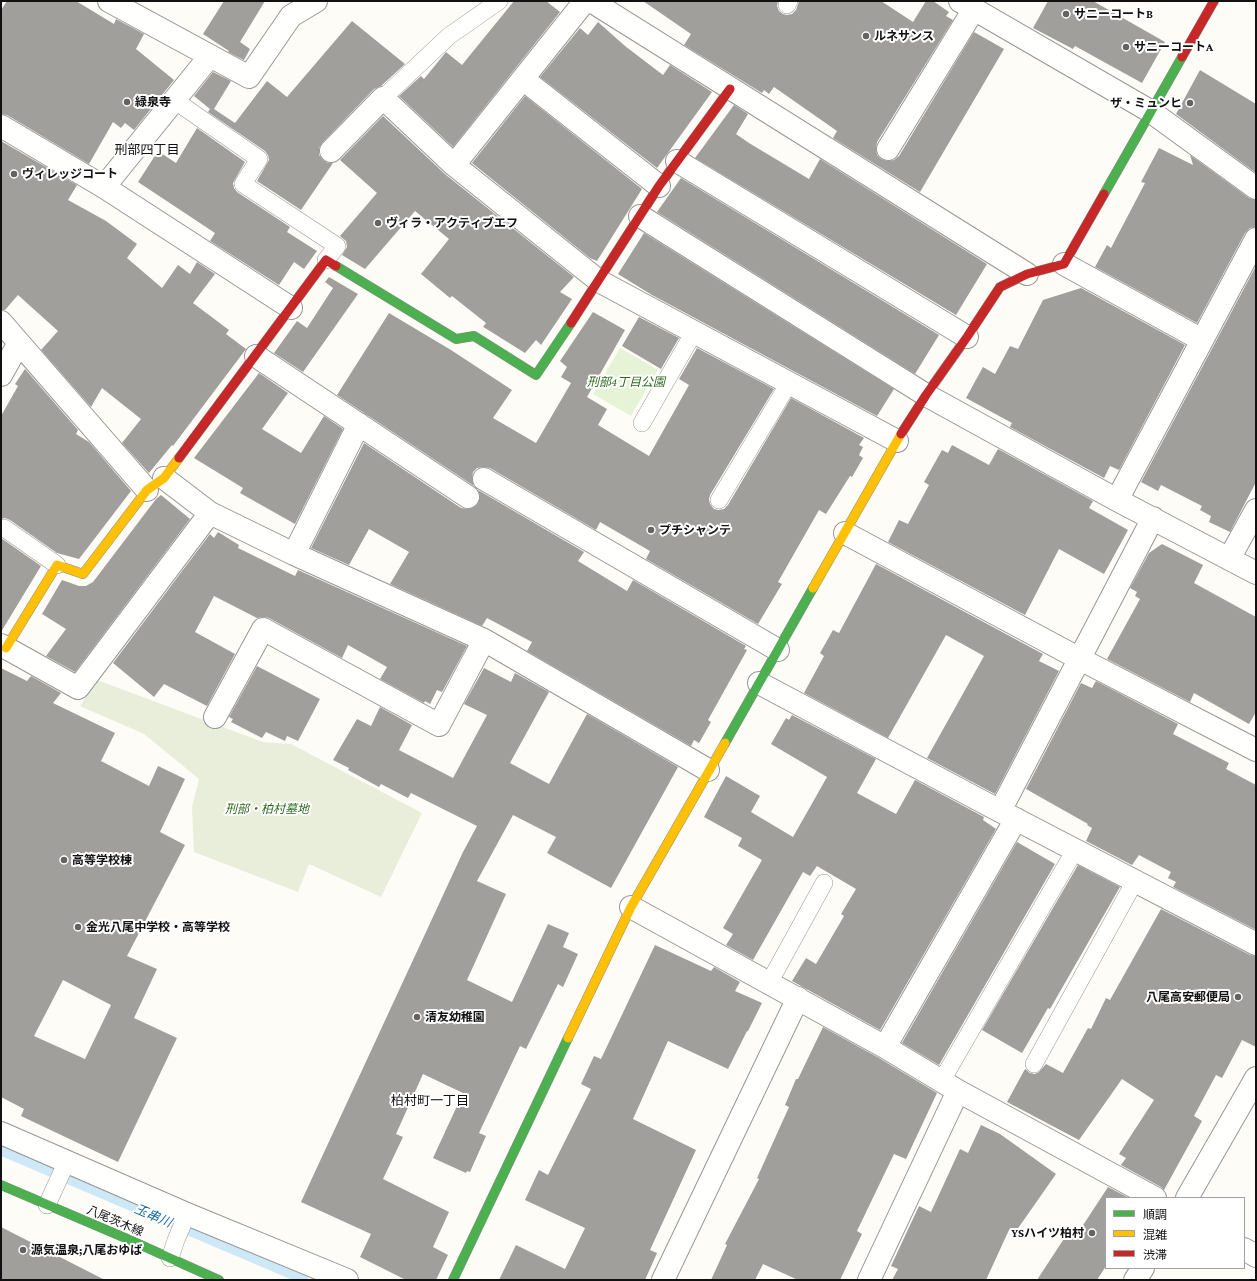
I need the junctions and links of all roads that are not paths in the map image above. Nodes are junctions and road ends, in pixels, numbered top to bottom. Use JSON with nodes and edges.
{"nodes":[{"id":1,"x":109,"y":1,"type":"edge"},
{"id":2,"x":316,"y":1,"type":"edge"},
{"id":3,"x":499,"y":1,"type":"edge"},
{"id":4,"x":585,"y":1,"type":"edge"},
{"id":5,"x":591,"y":1,"type":"edge"},
{"id":6,"x":1214,"y":1,"type":"edge"},
{"id":7,"x":967,"y":5,"type":"edge"},
{"id":8,"x":210,"y":56,"type":"junction"},
{"id":9,"x":523,"y":79,"type":"junction"},
{"id":10,"x":730,"y":88,"type":"junction"},
{"id":11,"x":383,"y":98,"type":"junction"},
{"id":12,"x":174,"y":100,"type":"junction"},
{"id":13,"x":1150,"y":111,"type":"junction"},
{"id":14,"x":1,"y":126,"type":"edge"},
{"id":15,"x":888,"y":149,"type":"dead end"},
{"id":16,"x":331,"y":151,"type":"dead end"},
{"id":17,"x":677,"y":161,"type":"junction"},
{"id":18,"x":454,"y":165,"type":"junction"},
{"id":19,"x":104,"y":186,"type":"junction"},
{"id":20,"x":659,"y":186,"type":"junction"},
{"id":21,"x":1256,"y":188,"type":"edge"},
{"id":22,"x":640,"y":216,"type":"junction"},
{"id":23,"x":1256,"y":238,"type":"edge"},
{"id":24,"x":326,"y":260,"type":"junction"},
{"id":25,"x":1064,"y":264,"type":"junction"},
{"id":26,"x":1027,"y":274,"type":"junction"},
{"id":27,"x":599,"y":281,"type":"junction"},
{"id":28,"x":292,"y":308,"type":"junction"},
{"id":29,"x":1,"y":322,"type":"edge"},
{"id":30,"x":694,"y":332,"type":"junction"},
{"id":31,"x":967,"y":337,"type":"junction"},
{"id":32,"x":1202,"y":340,"type":"junction"},
{"id":33,"x":19,"y":343,"type":"junction"},
{"id":34,"x":256,"y":356,"type":"junction"},
{"id":35,"x":1,"y":375,"type":"edge"},
{"id":36,"x":789,"y":383,"type":"junction"},
{"id":37,"x":926,"y":395,"type":"junction"},
{"id":38,"x":642,"y":423,"type":"dead end"},
{"id":39,"x":359,"y":424,"type":"junction"},
{"id":40,"x":897,"y":442,"type":"junction"},
{"id":41,"x":484,"y":479,"type":"dead end"},
{"id":42,"x":155,"y":484,"type":"junction"},
{"id":43,"x":468,"y":497,"type":"dead end"},
{"id":44,"x":719,"y":500,"type":"dead end"},
{"id":45,"x":1117,"y":500,"type":"junction"},
{"id":46,"x":1256,"y":510,"type":"edge"},
{"id":47,"x":210,"y":513,"type":"junction"},
{"id":48,"x":1153,"y":518,"type":"junction"},
{"id":49,"x":4,"y":528,"type":"dead end"},
{"id":50,"x":845,"y":533,"type":"junction"},
{"id":51,"x":294,"y":554,"type":"junction"},
{"id":52,"x":1229,"y":560,"type":"junction"},
{"id":53,"x":57,"y":564,"type":"junction"},
{"id":54,"x":1256,"y":573,"type":"edge"},
{"id":55,"x":484,"y":640,"type":"junction"},
{"id":56,"x":4,"y":647,"type":"edge"},
{"id":57,"x":778,"y":650,"type":"junction"},
{"id":58,"x":1080,"y":659,"type":"junction"},
{"id":59,"x":759,"y":683,"type":"junction"},
{"id":60,"x":215,"y":717,"type":"dead end"},
{"id":61,"x":1256,"y":750,"type":"edge"},
{"id":62,"x":708,"y":770,"type":"junction"},
{"id":63,"x":1008,"y":815,"type":"junction"},
{"id":64,"x":1075,"y":850,"type":"junction"},
{"id":65,"x":1135,"y":881,"type":"junction"},
{"id":66,"x":824,"y":884,"type":"dead end"},
{"id":67,"x":631,"y":907,"type":"junction"},
{"id":68,"x":1256,"y":944,"type":"edge"},
{"id":69,"x":769,"y":983,"type":"junction"},
{"id":70,"x":798,"y":998,"type":"junction"},
{"id":71,"x":885,"y":1047,"type":"junction"},
{"id":72,"x":1034,"y":1064,"type":"dead end"},
{"id":73,"x":1256,"y":1078,"type":"edge"},
{"id":74,"x":949,"y":1086,"type":"junction"},
{"id":75,"x":1,"y":1133,"type":"edge"},
{"id":76,"x":65,"y":1164,"type":"junction"},
{"id":77,"x":1,"y":1185,"type":"edge"},
{"id":78,"x":1153,"y":1197,"type":"edge"},
{"id":79,"x":1188,"y":1197,"type":"edge"},
{"id":80,"x":50,"y":1198,"type":"junction"},
{"id":81,"x":186,"y":1216,"type":"junction"},
{"id":82,"x":1245,"y":1250,"type":"edge"},
{"id":83,"x":1256,"y":1256,"type":"edge"},
{"id":84,"x":170,"y":1258,"type":"junction"},
{"id":85,"x":1142,"y":1269,"type":"edge"},
{"id":86,"x":219,"y":1280,"type":"edge"},
{"id":87,"x":347,"y":1280,"type":"edge"},
{"id":88,"x":453,"y":1280,"type":"edge"},
{"id":89,"x":663,"y":1280,"type":"edge"},
{"id":90,"x":869,"y":1280,"type":"edge"},
{"id":91,"x":1135,"y":1280,"type":"edge"}],
"edges":[{"from":1,"to":8,"type":"street"},
{"from":2,"to":8,"type":"street"},
{"from":3,"to":11,"type":"lane"},
{"from":4,"to":9,"type":"street"},
{"from":5,"to":10,"type":"street"},
{"from":6,"to":13,"type":"street"},
{"from":7,"to":13,"type":"street"},
{"from":7,"to":15,"type":"street"},
{"from":8,"to":12,"type":"street"},
{"from":9,"to":18,"type":"street"},
{"from":9,"to":20,"type":"street"},
{"from":10,"to":17,"type":"street"},
{"from":10,"to":26,"type":"street"},
{"from":11,"to":16,"type":"street"},
{"from":11,"to":18,"type":"street"},
{"from":12,"to":19,"type":"street"},
{"from":12,"to":24,"type":"lane"},
{"from":13,"to":21,"type":"street"},
{"from":13,"to":25,"type":"street"},
{"from":14,"to":19,"type":"street"},
{"from":17,"to":20,"type":"street"},
{"from":17,"to":31,"type":"street"},
{"from":18,"to":27,"type":"street"},
{"from":19,"to":28,"type":"street"},
{"from":20,"to":22,"type":"street"},
{"from":22,"to":27,"type":"street"},
{"from":22,"to":37,"type":"street"},
{"from":23,"to":32,"type":"street"},
{"from":24,"to":27,"type":"street"},
{"from":24,"to":28,"type":"street"},
{"from":25,"to":26,"type":"street"},
{"from":25,"to":32,"type":"street"},
{"from":26,"to":31,"type":"street"},
{"from":27,"to":30,"type":"street"},
{"from":28,"to":34,"type":"street"},
{"from":29,"to":33,"type":"street"},
{"from":30,"to":36,"type":"street"},
{"from":30,"to":38,"type":"lane"},
{"from":31,"to":37,"type":"street"},
{"from":32,"to":45,"type":"street"},
{"from":33,"to":35,"type":"street"},
{"from":33,"to":42,"type":"street"},
{"from":34,"to":39,"type":"street"},
{"from":34,"to":42,"type":"street"},
{"from":36,"to":40,"type":"street"},
{"from":36,"to":44,"type":"lane"},
{"from":37,"to":40,"type":"street"},
{"from":37,"to":45,"type":"street"},
{"from":39,"to":43,"type":"street"},
{"from":39,"to":51,"type":"street"},
{"from":40,"to":50,"type":"street"},
{"from":41,"to":57,"type":"street"},
{"from":42,"to":47,"type":"street"},
{"from":42,"to":53,"type":"street"},
{"from":45,"to":48,"type":"street"},
{"from":46,"to":52,"type":"street"},
{"from":47,"to":51,"type":"street"},
{"from":47,"to":56,"type":"street"},
{"from":48,"to":52,"type":"street"},
{"from":48,"to":58,"type":"street"},
{"from":49,"to":53,"type":"lane"},
{"from":50,"to":57,"type":"street"},
{"from":50,"to":58,"type":"street"},
{"from":51,"to":55,"type":"street"},
{"from":52,"to":54,"type":"street"},
{"from":53,"to":56,"type":"street"},
{"from":55,"to":60,"type":"street"},
{"from":55,"to":62,"type":"street"},
{"from":57,"to":59,"type":"street"},
{"from":58,"to":61,"type":"street"},
{"from":58,"to":63,"type":"street"},
{"from":59,"to":62,"type":"street"},
{"from":59,"to":63,"type":"street"},
{"from":62,"to":67,"type":"street"},
{"from":63,"to":64,"type":"street"},
{"from":63,"to":71,"type":"street"},
{"from":64,"to":65,"type":"street"},
{"from":64,"to":74,"type":"lane"},
{"from":65,"to":68,"type":"street"},
{"from":65,"to":72,"type":"lane"},
{"from":66,"to":69,"type":"lane"},
{"from":67,"to":69,"type":"street"},
{"from":67,"to":88,"type":"street"},
{"from":69,"to":70,"type":"street"},
{"from":70,"to":71,"type":"street"},
{"from":70,"to":89,"type":"street"},
{"from":71,"to":74,"type":"street"},
{"from":73,"to":79,"type":"street"},
{"from":74,"to":78,"type":"street"},
{"from":74,"to":90,"type":"street"},
{"from":75,"to":76,"type":"street"},
{"from":76,"to":80,"type":"lane"},
{"from":76,"to":81,"type":"street"},
{"from":77,"to":80,"type":"street","name":"八尾茨木線"},
{"from":80,"to":84,"type":"street","name":"八尾茨木線"},
{"from":81,"to":84,"type":"lane"},
{"from":81,"to":87,"type":"street"},
{"from":82,"to":83,"type":"street"},
{"from":84,"to":86,"type":"street","name":"八尾茨木線"},
{"from":85,"to":91,"type":"street"}]}
